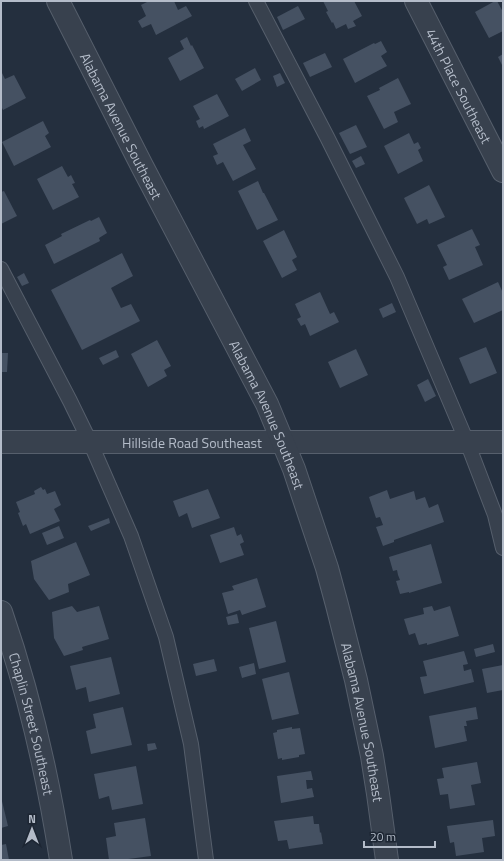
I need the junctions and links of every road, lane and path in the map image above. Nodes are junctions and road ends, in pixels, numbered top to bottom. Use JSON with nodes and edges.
{"nodes":[{"id":1,"x":58,"y":1,"type":"edge"},
{"id":2,"x":256,"y":1,"type":"edge"},
{"id":3,"x":416,"y":1,"type":"edge"},
{"id":4,"x":503,"y":171,"type":"edge"},
{"id":5,"x":1,"y":268,"type":"edge"},
{"id":6,"x":1,"y":442,"type":"edge"},
{"id":7,"x":90,"y":442,"type":"junction"},
{"id":8,"x":282,"y":442,"type":"junction"},
{"id":9,"x":467,"y":442,"type":"junction"},
{"id":10,"x":503,"y":442,"type":"edge"},
{"id":11,"x":503,"y":548,"type":"edge"},
{"id":12,"x":1,"y":612,"type":"edge"},
{"id":13,"x":61,"y":860,"type":"edge"},
{"id":14,"x":206,"y":860,"type":"edge"},
{"id":15,"x":387,"y":860,"type":"edge"}],
"edges":[{"from":1,"to":8,"type":"street","name":"Alabama Avenue Southeast"},
{"from":2,"to":9,"type":"lane"},
{"from":3,"to":4,"type":"street","name":"44th Place Southeast"},
{"from":5,"to":7,"type":"lane"},
{"from":6,"to":7,"type":"street","name":"Hillside Road Southeast"},
{"from":7,"to":8,"type":"street","name":"Hillside Road Southeast"},
{"from":7,"to":14,"type":"lane"},
{"from":8,"to":9,"type":"street","name":"Hillside Road Southeast"},
{"from":8,"to":15,"type":"street","name":"Alabama Avenue Southeast"},
{"from":9,"to":10,"type":"street","name":"Hillside Road Southeast"},
{"from":9,"to":11,"type":"lane"},
{"from":12,"to":13,"type":"street","name":"Chaplin Street Southeast"}]}
